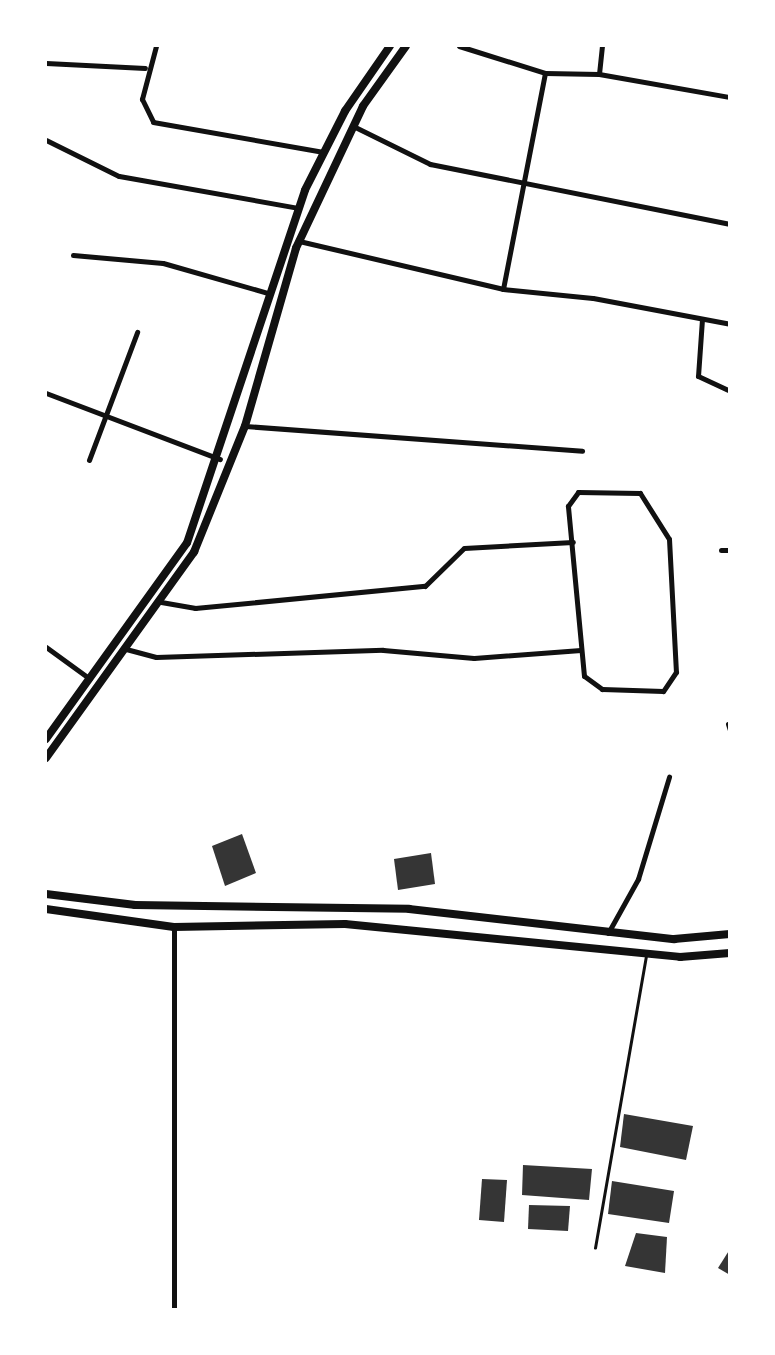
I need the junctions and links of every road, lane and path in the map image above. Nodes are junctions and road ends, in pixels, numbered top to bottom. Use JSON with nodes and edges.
{"nodes":[{"id":1,"x":156,"y":46,"type":"edge"},
{"id":2,"x":390,"y":46,"type":"edge"},
{"id":3,"x":406,"y":46,"type":"edge"},
{"id":4,"x":459,"y":46,"type":"edge"},
{"id":5,"x":602,"y":46,"type":"edge"},
{"id":6,"x":46,"y":62,"type":"edge"},
{"id":7,"x":145,"y":68,"type":"junction"},
{"id":8,"x":545,"y":73,"type":"junction"},
{"id":9,"x":599,"y":74,"type":"junction"},
{"id":10,"x":730,"y":97,"type":"edge"},
{"id":11,"x":353,"y":126,"type":"junction"},
{"id":12,"x":46,"y":140,"type":"edge"},
{"id":13,"x":323,"y":152,"type":"junction"},
{"id":14,"x":522,"y":185,"type":"junction"},
{"id":15,"x":299,"y":208,"type":"junction"},
{"id":16,"x":730,"y":224,"type":"edge"},
{"id":17,"x":299,"y":242,"type":"junction"},
{"id":18,"x":73,"y":255,"type":"dead end"},
{"id":19,"x":503,"y":289,"type":"junction"},
{"id":20,"x":271,"y":295,"type":"junction"},
{"id":21,"x":702,"y":319,"type":"junction"},
{"id":22,"x":730,"y":324,"type":"edge"},
{"id":23,"x":137,"y":332,"type":"dead end"},
{"id":24,"x":730,"y":391,"type":"edge"},
{"id":25,"x":46,"y":393,"type":"edge"},
{"id":26,"x":108,"y":418,"type":"junction"},
{"id":27,"x":245,"y":426,"type":"junction"},
{"id":28,"x":582,"y":451,"type":"dead end"},
{"id":29,"x":220,"y":459,"type":"junction"},
{"id":30,"x":89,"y":460,"type":"dead end"},
{"id":31,"x":573,"y":542,"type":"junction"},
{"id":32,"x":721,"y":550,"type":"dead end"},
{"id":33,"x":730,"y":550,"type":"edge"},
{"id":34,"x":161,"y":601,"type":"junction"},
{"id":35,"x":46,"y":647,"type":"edge"},
{"id":36,"x":126,"y":649,"type":"junction"},
{"id":37,"x":582,"y":650,"type":"junction"},
{"id":38,"x":90,"y":679,"type":"junction"},
{"id":39,"x":46,"y":739,"type":"edge"},
{"id":40,"x":46,"y":758,"type":"edge"},
{"id":41,"x":670,"y":777,"type":"dead end"},
{"id":42,"x":46,"y":894,"type":"edge"},
{"id":43,"x":46,"y":909,"type":"edge"},
{"id":44,"x":174,"y":927,"type":"junction"},
{"id":45,"x":608,"y":933,"type":"junction"},
{"id":46,"x":730,"y":934,"type":"edge"},
{"id":47,"x":730,"y":953,"type":"edge"},
{"id":48,"x":646,"y":954,"type":"junction"},
{"id":49,"x":595,"y":1248,"type":"dead end"},
{"id":50,"x":174,"y":1310,"type":"edge"}],
"edges":[{"from":1,"to":7,"type":"street"},
{"from":2,"to":13,"type":"main road"},
{"from":3,"to":11,"type":"main road"},
{"from":4,"to":8,"type":"street"},
{"from":5,"to":9,"type":"street"},
{"from":6,"to":7,"type":"street"},
{"from":7,"to":13,"type":"street"},
{"from":8,"to":9,"type":"street"},
{"from":8,"to":14,"type":"street"},
{"from":9,"to":10,"type":"street"},
{"from":11,"to":14,"type":"street"},
{"from":11,"to":17,"type":"main road"},
{"from":12,"to":15,"type":"street"},
{"from":13,"to":15,"type":"main road"},
{"from":14,"to":16,"type":"street"},
{"from":14,"to":19,"type":"street"},
{"from":15,"to":20,"type":"main road"},
{"from":17,"to":19,"type":"street"},
{"from":17,"to":27,"type":"main road"},
{"from":18,"to":20,"type":"street"},
{"from":19,"to":21,"type":"street"},
{"from":20,"to":29,"type":"main road"},
{"from":21,"to":22,"type":"street"},
{"from":21,"to":24,"type":"street"},
{"from":23,"to":26,"type":"street"},
{"from":25,"to":26,"type":"street"},
{"from":26,"to":29,"type":"street"},
{"from":26,"to":30,"type":"street"},
{"from":27,"to":28,"type":"street"},
{"from":27,"to":34,"type":"main road"},
{"from":29,"to":38,"type":"main road"},
{"from":31,"to":34,"type":"street"},
{"from":31,"to":37,"type":"street"},
{"from":31,"to":37,"type":"street"},
{"from":32,"to":33,"type":"street"},
{"from":34,"to":36,"type":"main road"},
{"from":35,"to":38,"type":"street"},
{"from":36,"to":37,"type":"street"},
{"from":36,"to":40,"type":"main road"},
{"from":38,"to":39,"type":"main road"},
{"from":41,"to":45,"type":"street"},
{"from":42,"to":45,"type":"main road"},
{"from":43,"to":44,"type":"main road"},
{"from":44,"to":48,"type":"main road"},
{"from":44,"to":50,"type":"street"},
{"from":45,"to":46,"type":"main road"},
{"from":47,"to":48,"type":"main road"},
{"from":48,"to":49,"type":"lane"}]}
